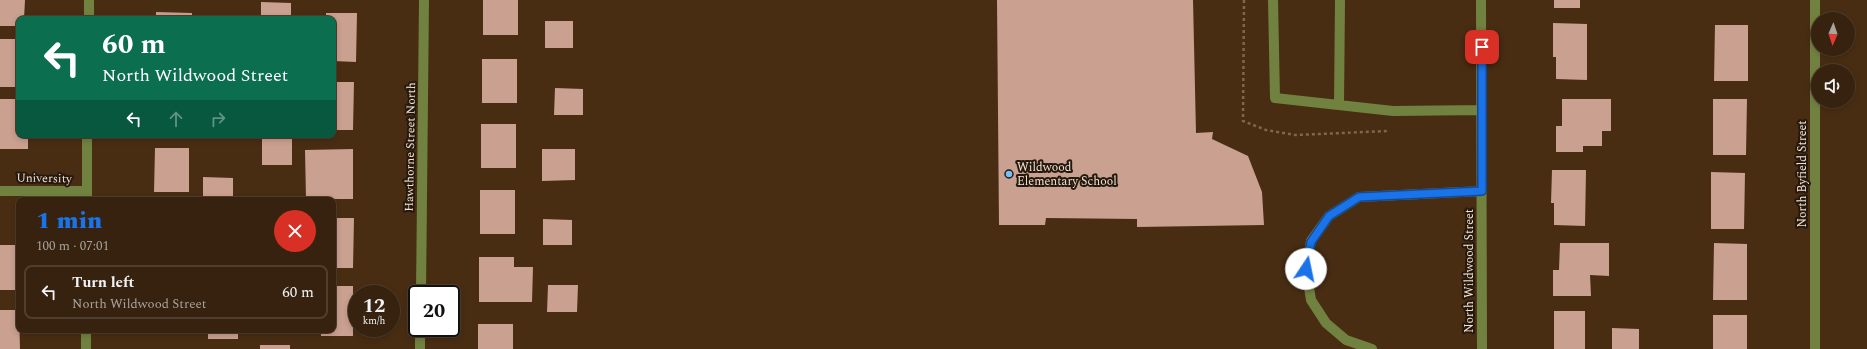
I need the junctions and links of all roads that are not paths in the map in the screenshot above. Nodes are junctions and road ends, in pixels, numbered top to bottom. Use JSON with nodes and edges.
{"nodes":[{"id":1,"x":89,"y":0,"type":"edge"},
{"id":2,"x":424,"y":0,"type":"edge"},
{"id":3,"x":1273,"y":0,"type":"edge"},
{"id":4,"x":1340,"y":0,"type":"edge"},
{"id":5,"x":1482,"y":0,"type":"edge"},
{"id":6,"x":1815,"y":0,"type":"edge"},
{"id":7,"x":89,"y":16,"type":"edge"},
{"id":8,"x":1339,"y":105,"type":"junction"},
{"id":9,"x":1482,"y":110,"type":"junction"},
{"id":10,"x":88,"y":138,"type":"edge"},
{"id":11,"x":0,"y":191,"type":"edge"},
{"id":12,"x":1482,"y":191,"type":"junction"},
{"id":13,"x":87,"y":196,"type":"edge"},
{"id":14,"x":421,"y":285,"type":"edge"},
{"id":15,"x":86,"y":333,"type":"edge"},
{"id":16,"x":420,"y":337,"type":"edge"},
{"id":17,"x":86,"y":349,"type":"edge"},
{"id":18,"x":420,"y":349,"type":"edge"},
{"id":19,"x":1372,"y":349,"type":"edge"},
{"id":20,"x":1482,"y":349,"type":"edge"},
{"id":21,"x":1815,"y":349,"type":"edge"}],
"edges":[{"from":1,"to":7,"type":"street"},
{"from":2,"to":14,"type":"street","name":"Hawthorne Street North"},
{"from":3,"to":8,"type":"street"},
{"from":4,"to":8,"type":"street"},
{"from":5,"to":9,"type":"street","name":"North Wildwood Street"},
{"from":6,"to":21,"type":"street","name":"North Byfield Street"},
{"from":8,"to":9,"type":"street"},
{"from":9,"to":12,"type":"street","name":"North Wildwood Street"},
{"from":10,"to":13,"type":"street"},
{"from":11,"to":13,"type":"street","name":"University"},
{"from":12,"to":19,"type":"street"},
{"from":12,"to":20,"type":"street","name":"North Wildwood Street"},
{"from":15,"to":17,"type":"street"},
{"from":16,"to":18,"type":"street"}]}
